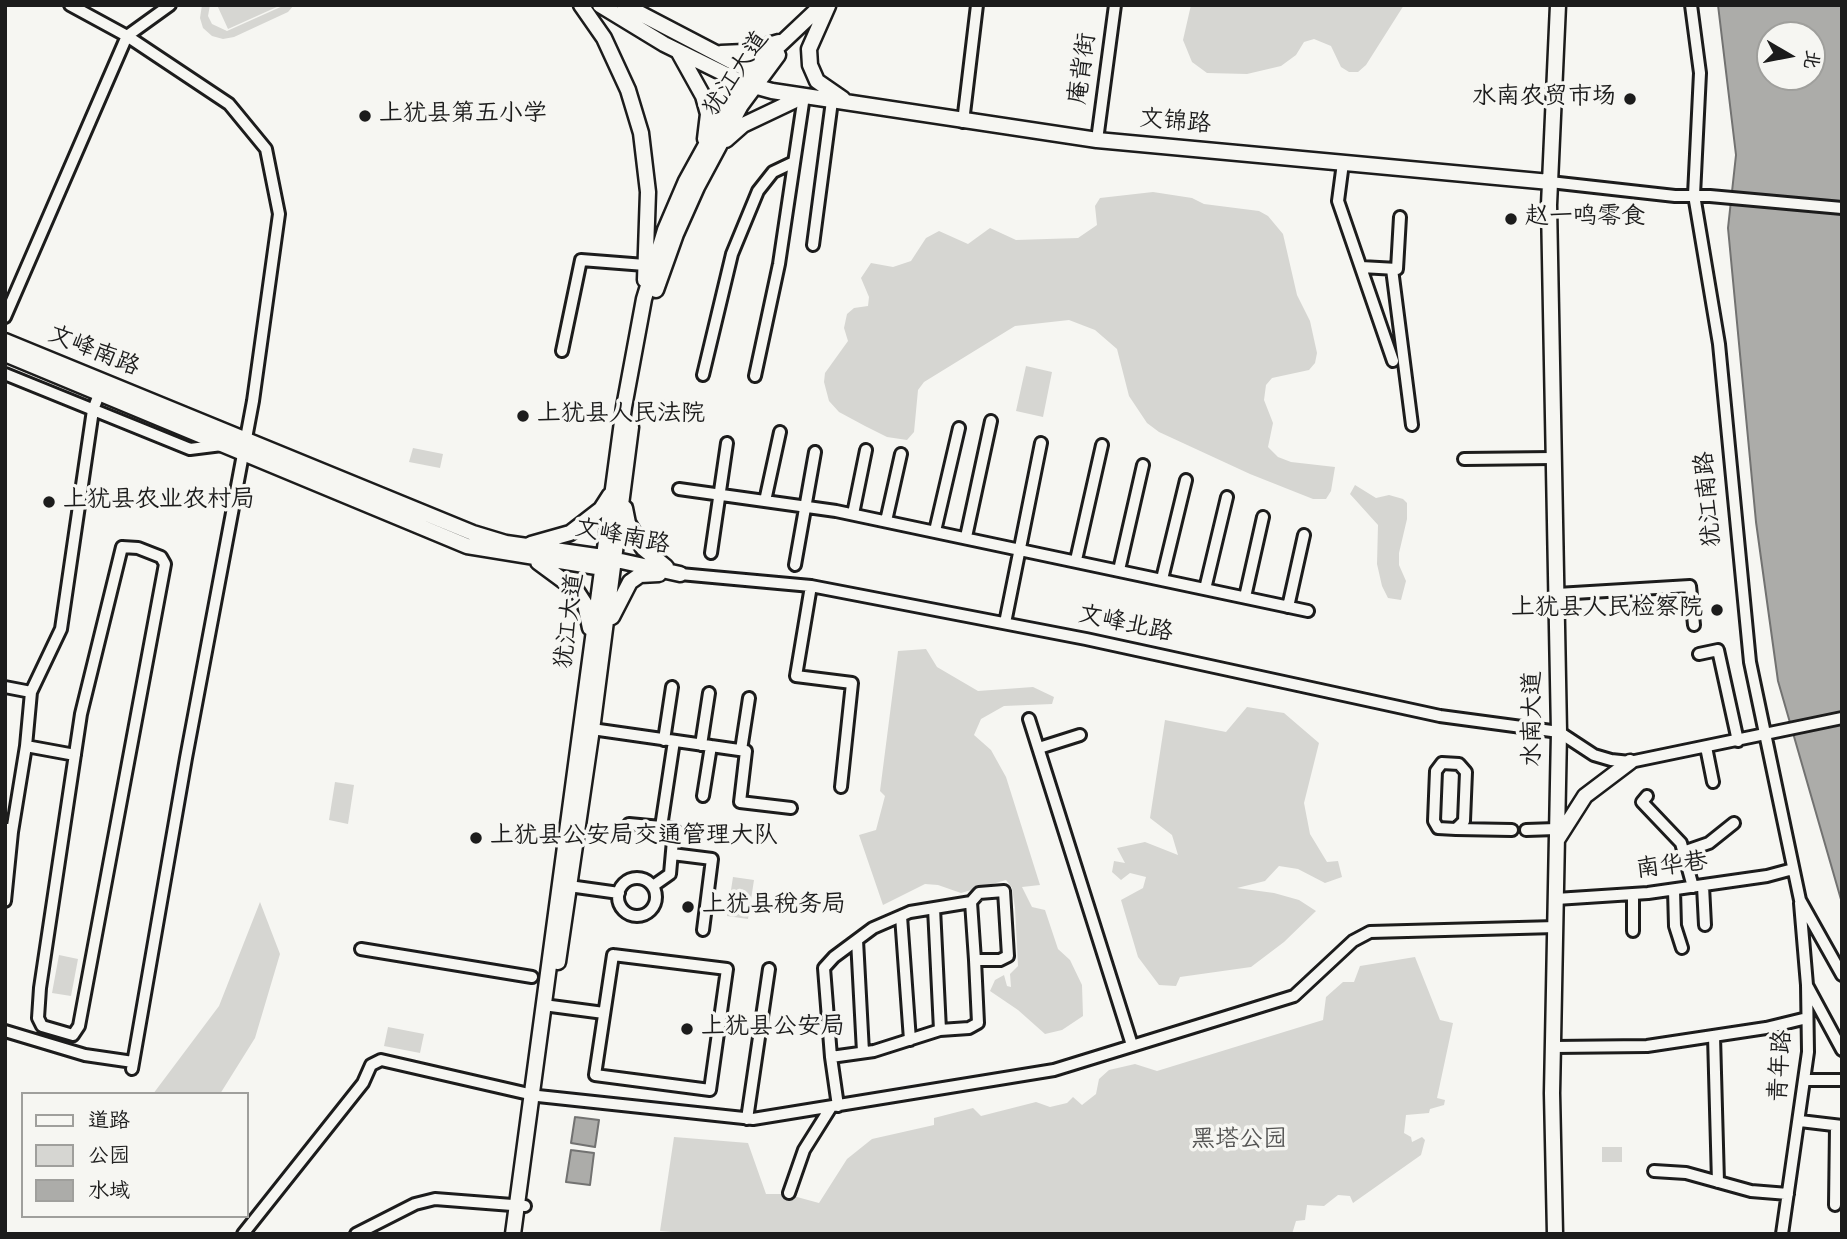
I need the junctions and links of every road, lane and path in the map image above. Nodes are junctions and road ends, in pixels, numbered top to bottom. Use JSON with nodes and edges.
{"nodes":[{"id":1,"x":70,"y":5,"type":"edge"},
{"id":2,"x":170,"y":5,"type":"edge"},
{"id":3,"x":582,"y":5,"type":"edge"},
{"id":4,"x":600,"y":5,"type":"edge"},
{"id":5,"x":624,"y":5,"type":"edge"},
{"id":6,"x":822,"y":5,"type":"edge"},
{"id":7,"x":829,"y":5,"type":"edge"},
{"id":8,"x":977,"y":5,"type":"edge"},
{"id":9,"x":1115,"y":5,"type":"edge"},
{"id":10,"x":1558,"y":5,"type":"edge"},
{"id":11,"x":1690,"y":5,"type":"edge"},
{"id":12,"x":127,"y":36,"type":"junction"},
{"id":13,"x":790,"y":37,"type":"junction"},
{"id":14,"x":677,"y":50,"type":"junction"},
{"id":15,"x":714,"y":53,"type":"junction"},
{"id":16,"x":753,"y":80,"type":"junction"},
{"id":17,"x":801,"y":96,"type":"junction"},
{"id":18,"x":832,"y":101,"type":"junction"},
{"id":19,"x":854,"y":104,"type":"junction"},
{"id":20,"x":963,"y":122,"type":"junction"},
{"id":21,"x":1097,"y":140,"type":"junction"},
{"id":22,"x":719,"y":145,"type":"junction"},
{"id":23,"x":704,"y":149,"type":"junction"},
{"id":24,"x":794,"y":162,"type":"junction"},
{"id":25,"x":1343,"y":163,"type":"junction"},
{"id":26,"x":1550,"y":182,"type":"junction"},
{"id":27,"x":1695,"y":195,"type":"junction"},
{"id":28,"x":1842,"y":208,"type":"edge"},
{"id":29,"x":1400,"y":217,"type":"dead end"},
{"id":30,"x":813,"y":245,"type":"dead end"},
{"id":31,"x":645,"y":265,"type":"junction"},
{"id":32,"x":1361,"y":267,"type":"junction"},
{"id":33,"x":1392,"y":269,"type":"junction"},
{"id":34,"x":645,"y":299,"type":"junction"},
{"id":35,"x":5,"y":317,"type":"edge"},
{"id":36,"x":5,"y":341,"type":"edge"},
{"id":37,"x":562,"y":351,"type":"dead end"},
{"id":38,"x":5,"y":354,"type":"edge"},
{"id":39,"x":1393,"y":361,"type":"dead end"},
{"id":40,"x":5,"y":374,"type":"edge"},
{"id":41,"x":703,"y":375,"type":"dead end"},
{"id":42,"x":755,"y":376,"type":"dead end"},
{"id":43,"x":102,"y":388,"type":"junction"},
{"id":44,"x":93,"y":410,"type":"junction"},
{"id":45,"x":991,"y":421,"type":"dead end"},
{"id":46,"x":1412,"y":425,"type":"dead end"},
{"id":47,"x":959,"y":428,"type":"dead end"},
{"id":48,"x":780,"y":432,"type":"dead end"},
{"id":49,"x":727,"y":443,"type":"dead end"},
{"id":50,"x":1041,"y":443,"type":"dead end"},
{"id":51,"x":1102,"y":444,"type":"dead end"},
{"id":52,"x":227,"y":445,"type":"junction"},
{"id":53,"x":244,"y":445,"type":"junction"},
{"id":54,"x":866,"y":450,"type":"dead end"},
{"id":55,"x":815,"y":452,"type":"dead end"},
{"id":56,"x":901,"y":454,"type":"dead end"},
{"id":57,"x":1553,"y":458,"type":"junction"},
{"id":58,"x":1464,"y":459,"type":"dead end"},
{"id":59,"x":1143,"y":465,"type":"dead end"},
{"id":60,"x":1186,"y":480,"type":"dead end"},
{"id":61,"x":679,"y":489,"type":"dead end"},
{"id":62,"x":617,"y":492,"type":"junction"},
{"id":63,"x":719,"y":495,"type":"junction"},
{"id":64,"x":1227,"y":497,"type":"dead end"},
{"id":65,"x":765,"y":501,"type":"junction"},
{"id":66,"x":804,"y":506,"type":"junction"},
{"id":67,"x":853,"y":514,"type":"junction"},
{"id":68,"x":1263,"y":517,"type":"dead end"},
{"id":69,"x":886,"y":521,"type":"junction"},
{"id":70,"x":935,"y":531,"type":"junction"},
{"id":71,"x":1304,"y":535,"type":"dead end"},
{"id":72,"x":966,"y":537,"type":"junction"},
{"id":73,"x":1019,"y":548,"type":"junction"},
{"id":74,"x":528,"y":552,"type":"junction"},
{"id":75,"x":711,"y":554,"type":"dead end"},
{"id":76,"x":1076,"y":561,"type":"junction"},
{"id":77,"x":608,"y":563,"type":"junction"},
{"id":78,"x":794,"y":565,"type":"dead end"},
{"id":79,"x":1119,"y":570,"type":"junction"},
{"id":80,"x":677,"y":573,"type":"junction"},
{"id":81,"x":1162,"y":579,"type":"junction"},
{"id":82,"x":811,"y":586,"type":"junction"},
{"id":83,"x":1205,"y":589,"type":"junction"},
{"id":84,"x":1557,"y":594,"type":"junction"},
{"id":85,"x":1245,"y":597,"type":"junction"},
{"id":86,"x":1288,"y":607,"type":"junction"},
{"id":87,"x":1308,"y":611,"type":"dead end"},
{"id":88,"x":1005,"y":623,"type":"junction"},
{"id":89,"x":1694,"y":625,"type":"dead end"},
{"id":90,"x":598,"y":643,"type":"junction"},
{"id":91,"x":1699,"y":654,"type":"dead end"},
{"id":92,"x":5,"y":687,"type":"edge"},
{"id":93,"x":672,"y":687,"type":"dead end"},
{"id":94,"x":31,"y":692,"type":"junction"},
{"id":95,"x":709,"y":693,"type":"dead end"},
{"id":96,"x":749,"y":698,"type":"dead end"},
{"id":97,"x":1842,"y":718,"type":"edge"},
{"id":98,"x":1030,"y":719,"type":"dead end"},
{"id":99,"x":592,"y":729,"type":"junction"},
{"id":100,"x":1559,"y":732,"type":"junction"},
{"id":101,"x":1080,"y":735,"type":"dead end"},
{"id":102,"x":1764,"y":735,"type":"junction"},
{"id":103,"x":669,"y":740,"type":"junction"},
{"id":104,"x":1738,"y":741,"type":"junction"},
{"id":105,"x":706,"y":745,"type":"junction"},
{"id":106,"x":26,"y":746,"type":"junction"},
{"id":107,"x":1706,"y":747,"type":"junction"},
{"id":108,"x":1039,"y":748,"type":"junction"},
{"id":109,"x":741,"y":750,"type":"junction"},
{"id":110,"x":75,"y":755,"type":"junction"},
{"id":111,"x":1630,"y":762,"type":"junction"},
{"id":112,"x":1713,"y":782,"type":"dead end"},
{"id":113,"x":841,"y":788,"type":"dead end"},
{"id":114,"x":703,"y":796,"type":"dead end"},
{"id":115,"x":1647,"y":796,"type":"dead end"},
{"id":116,"x":791,"y":808,"type":"dead end"},
{"id":117,"x":1734,"y":823,"type":"dead end"},
{"id":118,"x":629,"y":824,"type":"dead end"},
{"id":119,"x":661,"y":827,"type":"junction"},
{"id":120,"x":1456,"y":829,"type":"junction"},
{"id":121,"x":9,"y":830,"type":"edge"},
{"id":122,"x":1512,"y":830,"type":"dead end"},
{"id":123,"x":1526,"y":830,"type":"dead end"},
{"id":124,"x":1556,"y":836,"type":"junction"},
{"id":125,"x":1683,"y":852,"type":"junction"},
{"id":126,"x":672,"y":853,"type":"junction"},
{"id":127,"x":1793,"y":869,"type":"junction"},
{"id":128,"x":569,"y":886,"type":"junction"},
{"id":129,"x":653,"y":886,"type":"junction"},
{"id":130,"x":1698,"y":887,"type":"junction"},
{"id":131,"x":1674,"y":890,"type":"junction"},
{"id":132,"x":619,"y":893,"type":"junction"},
{"id":133,"x":1633,"y":894,"type":"junction"},
{"id":134,"x":1556,"y":899,"type":"junction"},
{"id":135,"x":1800,"y":900,"type":"junction"},
{"id":136,"x":5,"y":901,"type":"edge"},
{"id":137,"x":971,"y":902,"type":"junction"},
{"id":138,"x":934,"y":908,"type":"junction"},
{"id":139,"x":901,"y":916,"type":"junction"},
{"id":140,"x":1705,"y":925,"type":"dead end"},
{"id":141,"x":1556,"y":926,"type":"junction"},
{"id":142,"x":703,"y":930,"type":"dead end"},
{"id":143,"x":1633,"y":931,"type":"dead end"},
{"id":144,"x":857,"y":940,"type":"junction"},
{"id":145,"x":1682,"y":948,"type":"dead end"},
{"id":146,"x":360,"y":949,"type":"dead end"},
{"id":147,"x":975,"y":960,"type":"junction"},
{"id":148,"x":769,"y":969,"type":"dead end"},
{"id":149,"x":1842,"y":975,"type":"edge"},
{"id":150,"x":532,"y":976,"type":"dead end"},
{"id":151,"x":1807,"y":985,"type":"junction"},
{"id":152,"x":551,"y":1006,"type":"junction"},
{"id":153,"x":604,"y":1013,"type":"junction"},
{"id":154,"x":1807,"y":1018,"type":"junction"},
{"id":155,"x":940,"y":1030,"type":"junction"},
{"id":156,"x":5,"y":1031,"type":"edge"},
{"id":157,"x":1714,"y":1036,"type":"junction"},
{"id":158,"x":910,"y":1040,"type":"junction"},
{"id":159,"x":1132,"y":1045,"type":"junction"},
{"id":160,"x":1554,"y":1047,"type":"junction"},
{"id":161,"x":1842,"y":1050,"type":"edge"},
{"id":162,"x":863,"y":1052,"type":"junction"},
{"id":163,"x":831,"y":1057,"type":"junction"},
{"id":164,"x":1806,"y":1080,"type":"junction"},
{"id":165,"x":1842,"y":1080,"type":"edge"},
{"id":166,"x":533,"y":1095,"type":"junction"},
{"id":167,"x":834,"y":1106,"type":"junction"},
{"id":168,"x":747,"y":1119,"type":"junction"},
{"id":169,"x":1800,"y":1121,"type":"junction"},
{"id":170,"x":1839,"y":1127,"type":"edge"},
{"id":171,"x":1654,"y":1171,"type":"dead end"},
{"id":172,"x":1718,"y":1182,"type":"junction"},
{"id":173,"x":789,"y":1194,"type":"dead end"},
{"id":174,"x":1788,"y":1194,"type":"junction"},
{"id":175,"x":1835,"y":1205,"type":"dead end"},
{"id":176,"x":521,"y":1206,"type":"junction"},
{"id":177,"x":243,"y":1234,"type":"edge"},
{"id":178,"x":356,"y":1234,"type":"edge"},
{"id":179,"x":513,"y":1234,"type":"edge"},
{"id":180,"x":522,"y":1234,"type":"edge"},
{"id":181,"x":1555,"y":1234,"type":"edge"},
{"id":182,"x":1782,"y":1234,"type":"edge"}],
"edges":[{"from":1,"to":12,"type":"street"},
{"from":2,"to":12,"type":"street"},
{"from":3,"to":31,"type":"main road"},
{"from":4,"to":14,"type":"main road"},
{"from":5,"to":15,"type":"main road"},
{"from":6,"to":13,"type":"main road","name":"犹江大道"},
{"from":7,"to":19,"type":"main road"},
{"from":8,"to":20,"type":"street"},
{"from":9,"to":21,"type":"street","name":"庵背街"},
{"from":10,"to":26,"type":"main road","name":"水南大道"},
{"from":11,"to":27,"type":"street","name":"犹江南路"},
{"from":12,"to":35,"type":"street"},
{"from":12,"to":53,"type":"street"},
{"from":13,"to":15,"type":"main road"},
{"from":13,"to":16,"type":"main road","name":"犹江大道"},
{"from":14,"to":16,"type":"main road"},
{"from":14,"to":23,"type":"main road"},
{"from":15,"to":16,"type":"main road"},
{"from":16,"to":17,"type":"main road","name":"文锦路"},
{"from":16,"to":22,"type":"main road","name":"犹江大道"},
{"from":16,"to":23,"type":"main road","name":"犹江大道"},
{"from":17,"to":18,"type":"main road","name":"文锦路"},
{"from":17,"to":22,"type":"main road"},
{"from":17,"to":24,"type":"street"},
{"from":18,"to":19,"type":"main road","name":"文锦路"},
{"from":18,"to":30,"type":"street"},
{"from":19,"to":20,"type":"main road","name":"文锦路"},
{"from":20,"to":21,"type":"main road","name":"文锦路"},
{"from":21,"to":25,"type":"main road","name":"文锦路"},
{"from":22,"to":62,"type":"main road","name":"犹江大道"},
{"from":23,"to":34,"type":"main road","name":"犹江大道"},
{"from":24,"to":41,"type":"street"},
{"from":24,"to":42,"type":"street"},
{"from":25,"to":26,"type":"main road","name":"文锦路"},
{"from":25,"to":32,"type":"street"},
{"from":26,"to":27,"type":"street"},
{"from":26,"to":57,"type":"main road","name":"水南大道"},
{"from":27,"to":28,"type":"street"},
{"from":27,"to":102,"type":"street","name":"犹江南路"},
{"from":29,"to":33,"type":"street"},
{"from":31,"to":34,"type":"main road"},
{"from":31,"to":37,"type":"street"},
{"from":32,"to":33,"type":"street"},
{"from":32,"to":39,"type":"street"},
{"from":33,"to":46,"type":"street"},
{"from":34,"to":62,"type":"main road","name":"犹江大道"},
{"from":36,"to":43,"type":"main road","name":"文峰南路"},
{"from":38,"to":43,"type":"main road","name":"文峰南路"},
{"from":40,"to":44,"type":"street"},
{"from":43,"to":44,"type":"street"},
{"from":43,"to":52,"type":"main road","name":"文峰南路"},
{"from":43,"to":53,"type":"main road","name":"文峰南路"},
{"from":44,"to":52,"type":"street"},
{"from":44,"to":94,"type":"street"},
{"from":45,"to":72,"type":"street"},
{"from":47,"to":70,"type":"street"},
{"from":48,"to":65,"type":"street"},
{"from":49,"to":63,"type":"street"},
{"from":50,"to":73,"type":"street"},
{"from":51,"to":76,"type":"street"},
{"from":52,"to":53,"type":"main road","name":"文峰南路"},
{"from":53,"to":74,"type":"main road","name":"文峰南路"},
{"from":53,"to":156,"type":"street"},
{"from":54,"to":67,"type":"street"},
{"from":55,"to":66,"type":"street"},
{"from":56,"to":69,"type":"street"},
{"from":57,"to":58,"type":"street"},
{"from":57,"to":84,"type":"main road","name":"水南大道"},
{"from":59,"to":79,"type":"street"},
{"from":60,"to":81,"type":"street"},
{"from":61,"to":63,"type":"street"},
{"from":62,"to":74,"type":"main road"},
{"from":62,"to":77,"type":"main road","name":"犹江大道"},
{"from":62,"to":80,"type":"main road"},
{"from":63,"to":65,"type":"street"},
{"from":63,"to":75,"type":"street"},
{"from":64,"to":83,"type":"street"},
{"from":65,"to":66,"type":"street"},
{"from":66,"to":67,"type":"street"},
{"from":66,"to":78,"type":"street"},
{"from":67,"to":69,"type":"street"},
{"from":68,"to":85,"type":"street"},
{"from":69,"to":70,"type":"street"},
{"from":70,"to":72,"type":"street"},
{"from":71,"to":86,"type":"street"},
{"from":72,"to":73,"type":"street"},
{"from":73,"to":76,"type":"street"},
{"from":73,"to":88,"type":"street"},
{"from":74,"to":77,"type":"main road","name":"文峰南路"},
{"from":74,"to":90,"type":"main road"},
{"from":76,"to":79,"type":"street"},
{"from":77,"to":80,"type":"main road","name":"文峰南路"},
{"from":77,"to":90,"type":"main road","name":"犹江大道"},
{"from":79,"to":81,"type":"street"},
{"from":80,"to":82,"type":"street","name":"文峰北路"},
{"from":80,"to":90,"type":"main road"},
{"from":81,"to":83,"type":"street"},
{"from":82,"to":88,"type":"street","name":"文峰北路"},
{"from":82,"to":113,"type":"street"},
{"from":83,"to":85,"type":"street"},
{"from":84,"to":89,"type":"street"},
{"from":84,"to":100,"type":"main road","name":"水南大道"},
{"from":85,"to":86,"type":"street"},
{"from":86,"to":87,"type":"street"},
{"from":88,"to":100,"type":"street","name":"文峰北路"},
{"from":90,"to":99,"type":"main road","name":"犹江大道"},
{"from":90,"to":166,"type":"main road","name":"犹江大道"},
{"from":91,"to":104,"type":"street"},
{"from":92,"to":94,"type":"street"},
{"from":93,"to":103,"type":"street"},
{"from":94,"to":106,"type":"street"},
{"from":95,"to":105,"type":"street"},
{"from":96,"to":109,"type":"street"},
{"from":97,"to":102,"type":"street"},
{"from":98,"to":108,"type":"street"},
{"from":99,"to":103,"type":"street"},
{"from":99,"to":128,"type":"main road","name":"犹江大道"},
{"from":100,"to":111,"type":"street"},
{"from":100,"to":124,"type":"main road","name":"水南大道"},
{"from":101,"to":108,"type":"street"},
{"from":102,"to":104,"type":"street"},
{"from":102,"to":127,"type":"street","name":"犹江南路"},
{"from":103,"to":105,"type":"street"},
{"from":103,"to":119,"type":"street"},
{"from":104,"to":107,"type":"street"},
{"from":105,"to":109,"type":"street"},
{"from":105,"to":114,"type":"street"},
{"from":106,"to":110,"type":"street"},
{"from":106,"to":121,"type":"street"},
{"from":107,"to":111,"type":"street"},
{"from":107,"to":112,"type":"street"},
{"from":108,"to":159,"type":"street"},
{"from":109,"to":116,"type":"street"},
{"from":110,"to":110,"type":"street"},
{"from":111,"to":124,"type":"main road"},
{"from":115,"to":125,"type":"street"},
{"from":117,"to":125,"type":"street"},
{"from":118,"to":119,"type":"street"},
{"from":119,"to":126,"type":"street"},
{"from":120,"to":120,"type":"street"},
{"from":120,"to":122,"type":"street"},
{"from":121,"to":136,"type":"street"},
{"from":123,"to":124,"type":"street"},
{"from":124,"to":134,"type":"main road","name":"水南大道"},
{"from":125,"to":130,"type":"street"},
{"from":126,"to":129,"type":"street"},
{"from":126,"to":142,"type":"street"},
{"from":127,"to":130,"type":"street","name":"南华巷"},
{"from":127,"to":135,"type":"street","name":"犹江南路"},
{"from":128,"to":132,"type":"street"},
{"from":128,"to":152,"type":"main road","name":"犹江大道"},
{"from":129,"to":132,"type":"street"},
{"from":129,"to":132,"type":"street"},
{"from":130,"to":131,"type":"street","name":"南华巷"},
{"from":130,"to":140,"type":"street"},
{"from":131,"to":133,"type":"street","name":"南华巷"},
{"from":131,"to":145,"type":"street"},
{"from":133,"to":134,"type":"street","name":"南华巷"},
{"from":133,"to":143,"type":"street"},
{"from":134,"to":141,"type":"main road","name":"水南大道"},
{"from":135,"to":149,"type":"street","name":"犹江南路"},
{"from":135,"to":151,"type":"street","name":"青年路"},
{"from":137,"to":138,"type":"street"},
{"from":137,"to":147,"type":"street"},
{"from":137,"to":147,"type":"street"},
{"from":138,"to":139,"type":"street"},
{"from":138,"to":155,"type":"street"},
{"from":139,"to":144,"type":"street"},
{"from":139,"to":158,"type":"street"},
{"from":141,"to":159,"type":"street"},
{"from":141,"to":160,"type":"main road","name":"水南大道"},
{"from":144,"to":162,"type":"street"},
{"from":144,"to":163,"type":"street"},
{"from":146,"to":150,"type":"street"},
{"from":147,"to":155,"type":"street"},
{"from":148,"to":168,"type":"street"},
{"from":151,"to":154,"type":"street","name":"青年路"},
{"from":151,"to":161,"type":"street"},
{"from":152,"to":153,"type":"street"},
{"from":152,"to":166,"type":"main road","name":"犹江大道"},
{"from":153,"to":153,"type":"street"},
{"from":154,"to":157,"type":"street"},
{"from":154,"to":164,"type":"street","name":"青年路"},
{"from":155,"to":158,"type":"street"},
{"from":157,"to":160,"type":"street"},
{"from":157,"to":172,"type":"street"},
{"from":158,"to":162,"type":"street"},
{"from":159,"to":167,"type":"street"},
{"from":160,"to":181,"type":"main road","name":"水南大道"},
{"from":162,"to":163,"type":"street"},
{"from":163,"to":167,"type":"street"},
{"from":164,"to":165,"type":"street"},
{"from":164,"to":169,"type":"street","name":"青年路"},
{"from":166,"to":168,"type":"street"},
{"from":166,"to":176,"type":"main road","name":"犹江大道"},
{"from":166,"to":177,"type":"street"},
{"from":167,"to":168,"type":"street"},
{"from":167,"to":173,"type":"street"},
{"from":169,"to":170,"type":"street"},
{"from":169,"to":174,"type":"street","name":"青年路"},
{"from":170,"to":175,"type":"street"},
{"from":171,"to":172,"type":"street"},
{"from":172,"to":174,"type":"street"},
{"from":174,"to":182,"type":"street","name":"青年路"},
{"from":176,"to":178,"type":"street"},
{"from":176,"to":179,"type":"main road","name":"犹江大道"},
{"from":176,"to":180,"type":"main road","name":"犹江大道"}]}
